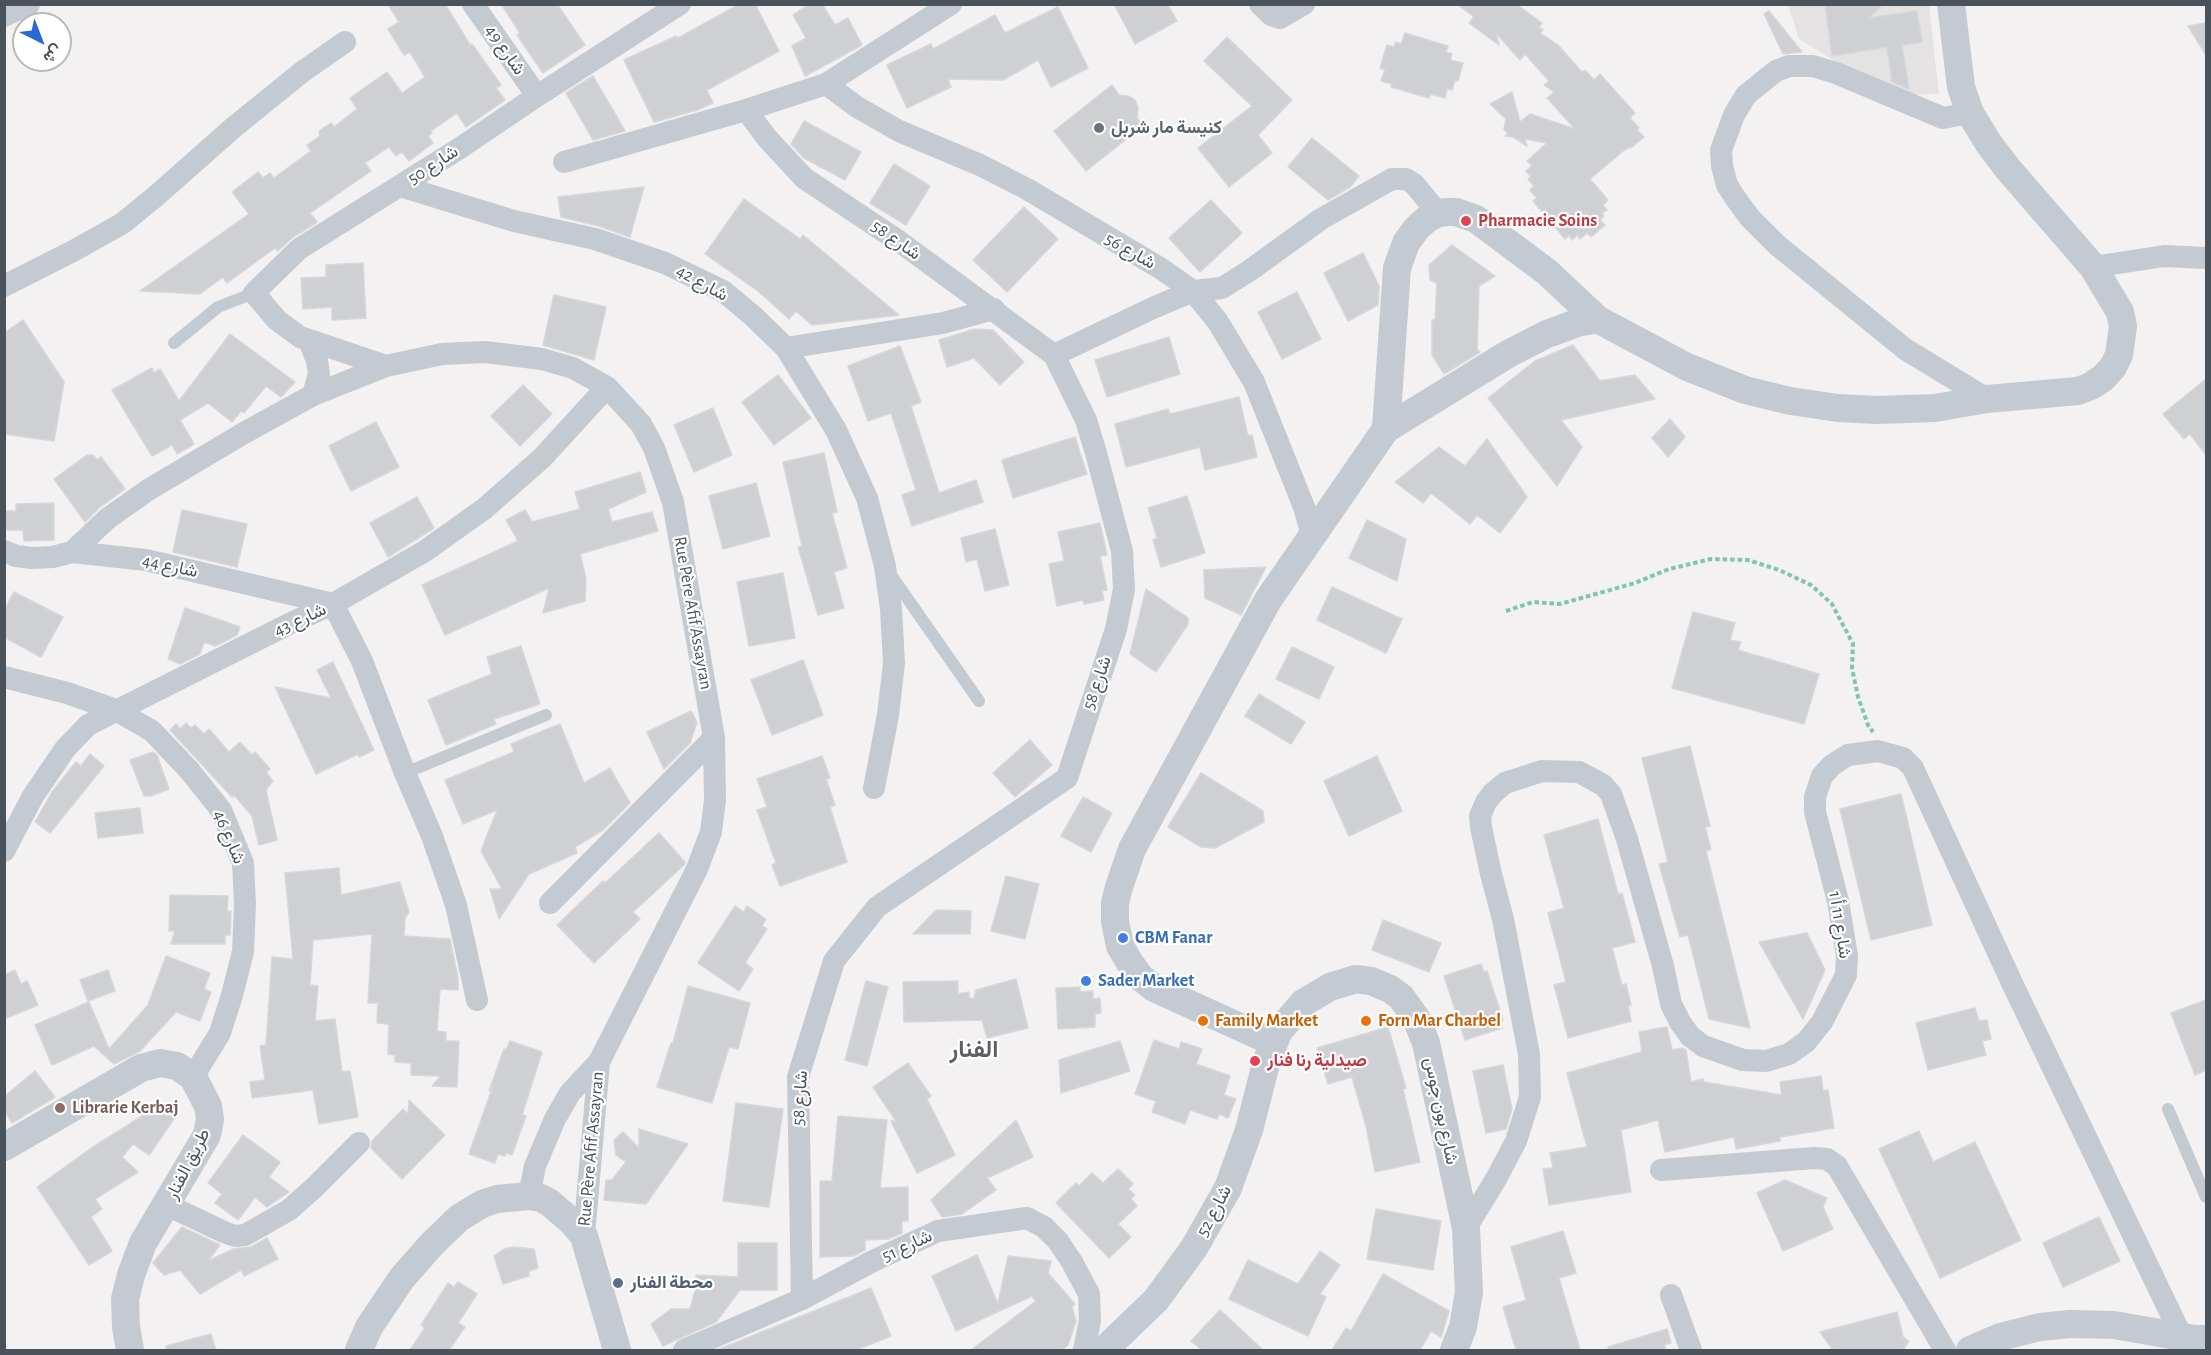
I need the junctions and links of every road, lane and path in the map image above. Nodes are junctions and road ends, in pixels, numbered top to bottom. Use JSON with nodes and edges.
{"nodes":[{"id":1,"x":29,"y":4,"type":"edge"},
{"id":2,"x":472,"y":4,"type":"edge"},
{"id":3,"x":681,"y":4,"type":"edge"},
{"id":4,"x":951,"y":4,"type":"edge"},
{"id":5,"x":1260,"y":4,"type":"edge"},
{"id":6,"x":1305,"y":4,"type":"edge"},
{"id":7,"x":1951,"y":4,"type":"edge"},
{"id":8,"x":4,"y":16,"type":"edge"},
{"id":9,"x":345,"y":42,"type":"dead end"},
{"id":10,"x":826,"y":84,"type":"junction"},
{"id":11,"x":537,"y":96,"type":"junction"},
{"id":12,"x":746,"y":110,"type":"junction"},
{"id":13,"x":1970,"y":113,"type":"junction"},
{"id":14,"x":564,"y":162,"type":"dead end"},
{"id":15,"x":400,"y":186,"type":"junction"},
{"id":16,"x":1438,"y":213,"type":"junction"},
{"id":17,"x":2206,"y":258,"type":"edge"},
{"id":18,"x":2093,"y":267,"type":"junction"},
{"id":19,"x":4,"y":286,"type":"edge"},
{"id":20,"x":1193,"y":291,"type":"junction"},
{"id":21,"x":254,"y":293,"type":"junction"},
{"id":22,"x":994,"y":309,"type":"junction"},
{"id":23,"x":1597,"y":319,"type":"junction"},
{"id":24,"x":309,"y":341,"type":"junction"},
{"id":25,"x":174,"y":343,"type":"dead end"},
{"id":26,"x":786,"y":348,"type":"junction"},
{"id":27,"x":1054,"y":355,"type":"junction"},
{"id":28,"x":386,"y":366,"type":"junction"},
{"id":29,"x":607,"y":387,"type":"junction"},
{"id":30,"x":313,"y":395,"type":"junction"},
{"id":31,"x":1987,"y":399,"type":"junction"},
{"id":32,"x":1386,"y":429,"type":"junction"},
{"id":33,"x":1312,"y":536,"type":"junction"},
{"id":34,"x":4,"y":551,"type":"edge"},
{"id":35,"x":72,"y":552,"type":"junction"},
{"id":36,"x":885,"y":566,"type":"junction"},
{"id":37,"x":333,"y":604,"type":"junction"},
{"id":38,"x":1506,"y":611,"type":"dead end"},
{"id":39,"x":4,"y":678,"type":"edge"},
{"id":40,"x":979,"y":701,"type":"dead end"},
{"id":41,"x":116,"y":710,"type":"junction"},
{"id":42,"x":546,"y":715,"type":"dead end"},
{"id":43,"x":714,"y":738,"type":"junction"},
{"id":44,"x":1890,"y":753,"type":"junction"},
{"id":45,"x":405,"y":773,"type":"junction"},
{"id":46,"x":874,"y":788,"type":"dead end"},
{"id":47,"x":4,"y":851,"type":"edge"},
{"id":48,"x":549,"y":903,"type":"dead end"},
{"id":49,"x":477,"y":1000,"type":"dead end"},
{"id":50,"x":1273,"y":1042,"type":"junction"},
{"id":51,"x":599,"y":1062,"type":"junction"},
{"id":52,"x":193,"y":1077,"type":"junction"},
{"id":53,"x":2168,"y":1109,"type":"dead end"},
{"id":54,"x":359,"y":1143,"type":"dead end"},
{"id":55,"x":4,"y":1147,"type":"edge"},
{"id":56,"x":1660,"y":1170,"type":"dead end"},
{"id":57,"x":529,"y":1196,"type":"junction"},
{"id":58,"x":2206,"y":1197,"type":"edge"},
{"id":59,"x":167,"y":1205,"type":"junction"},
{"id":60,"x":1466,"y":1228,"type":"junction"},
{"id":61,"x":584,"y":1236,"type":"junction"},
{"id":62,"x":1671,"y":1295,"type":"dead end"},
{"id":63,"x":802,"y":1299,"type":"junction"},
{"id":64,"x":2190,"y":1341,"type":"edge"},
{"id":65,"x":130,"y":1350,"type":"edge"},
{"id":66,"x":359,"y":1350,"type":"edge"},
{"id":67,"x":617,"y":1350,"type":"edge"},
{"id":68,"x":684,"y":1350,"type":"edge"},
{"id":69,"x":1084,"y":1350,"type":"edge"},
{"id":70,"x":1104,"y":1350,"type":"edge"},
{"id":71,"x":1454,"y":1350,"type":"edge"},
{"id":72,"x":1691,"y":1350,"type":"edge"},
{"id":73,"x":1945,"y":1350,"type":"edge"},
{"id":74,"x":1970,"y":1350,"type":"edge"}],
"edges":[{"from":1,"to":8,"type":"street"},
{"from":2,"to":11,"type":"street","name":"شارع 49"},
{"from":3,"to":11,"type":"street","name":"شارع 50"},
{"from":4,"to":10,"type":"street"},
{"from":5,"to":6,"type":"street"},
{"from":7,"to":13,"type":"street"},
{"from":9,"to":19,"type":"street"},
{"from":10,"to":12,"type":"street"},
{"from":10,"to":20,"type":"street","name":"شارع 56"},
{"from":11,"to":15,"type":"street","name":"شارع 50"},
{"from":12,"to":14,"type":"street"},
{"from":12,"to":22,"type":"street","name":"شارع 58"},
{"from":13,"to":18,"type":"street"},
{"from":13,"to":31,"type":"street"},
{"from":15,"to":21,"type":"street","name":"شارع 50"},
{"from":15,"to":26,"type":"street","name":"شارع 42"},
{"from":16,"to":20,"type":"street"},
{"from":16,"to":23,"type":"street"},
{"from":16,"to":32,"type":"street"},
{"from":17,"to":18,"type":"street"},
{"from":18,"to":31,"type":"street"},
{"from":20,"to":27,"type":"street"},
{"from":20,"to":33,"type":"street","name":"شارع 56"},
{"from":21,"to":24,"type":"street"},
{"from":21,"to":25,"type":"lane"},
{"from":22,"to":26,"type":"street"},
{"from":22,"to":27,"type":"street","name":"شارع 58"},
{"from":23,"to":31,"type":"street"},
{"from":23,"to":32,"type":"street"},
{"from":24,"to":28,"type":"street"},
{"from":24,"to":30,"type":"street"},
{"from":26,"to":36,"type":"street","name":"شارع 42"},
{"from":27,"to":63,"type":"street","name":"شارع 58"},
{"from":28,"to":29,"type":"street","name":"Rue Père Afif Assayran"},
{"from":28,"to":30,"type":"street","name":"Rue Père Afif Assayran"},
{"from":29,"to":37,"type":"street","name":"شارع 43"},
{"from":29,"to":43,"type":"street","name":"Rue Père Afif Assayran"},
{"from":30,"to":35,"type":"street","name":"Rue Père Afif Assayran"},
{"from":32,"to":33,"type":"street"},
{"from":33,"to":50,"type":"street"},
{"from":34,"to":35,"type":"street","name":"شارع 44"},
{"from":35,"to":37,"type":"street","name":"شارع 44"},
{"from":36,"to":40,"type":"lane"},
{"from":36,"to":46,"type":"street","name":"شارع 42"},
{"from":37,"to":41,"type":"street","name":"شارع 43"},
{"from":37,"to":45,"type":"street"},
{"from":38,"to":44,"type":"path"},
{"from":39,"to":41,"type":"street","name":"شارع 46"},
{"from":41,"to":47,"type":"street","name":"شارع 43"},
{"from":41,"to":52,"type":"street","name":"شارع 46"},
{"from":42,"to":45,"type":"lane"},
{"from":43,"to":48,"type":"street"},
{"from":43,"to":51,"type":"street","name":"Rue Père Afif Assayran"},
{"from":44,"to":60,"type":"street","name":"شارع 11 أ 1"},
{"from":44,"to":64,"type":"street"},
{"from":45,"to":49,"type":"street"},
{"from":50,"to":60,"type":"street","name":"شارع بون جوس"},
{"from":50,"to":70,"type":"street","name":"شارع 52"},
{"from":51,"to":57,"type":"street","name":"Rue Père Afif Assayran"},
{"from":51,"to":61,"type":"street","name":"Rue Père Afif Assayran"},
{"from":52,"to":55,"type":"street"},
{"from":52,"to":59,"type":"street","name":"طريق الفنار"},
{"from":53,"to":58,"type":"lane"},
{"from":54,"to":59,"type":"street"},
{"from":56,"to":73,"type":"street"},
{"from":57,"to":61,"type":"street"},
{"from":57,"to":66,"type":"street"},
{"from":59,"to":65,"type":"street","name":"طريق الفنار"},
{"from":60,"to":71,"type":"street","name":"شارع بون جوس"},
{"from":61,"to":67,"type":"street"},
{"from":62,"to":72,"type":"street"},
{"from":63,"to":68,"type":"street","name":"شارع 51"},
{"from":63,"to":69,"type":"street","name":"شارع 51"},
{"from":64,"to":74,"type":"street"}]}
